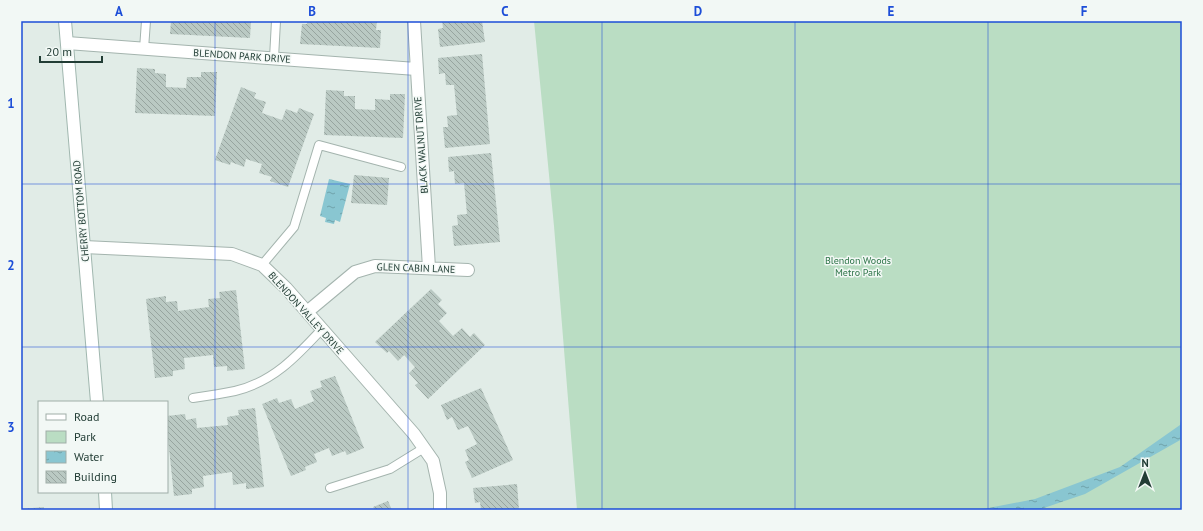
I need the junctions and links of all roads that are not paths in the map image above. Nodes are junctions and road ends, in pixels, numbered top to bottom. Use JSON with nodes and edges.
{"nodes":[{"id":1,"x":65,"y":21,"type":"edge"},
{"id":2,"x":146,"y":21,"type":"edge"},
{"id":3,"x":276,"y":21,"type":"edge"},
{"id":4,"x":414,"y":21,"type":"edge"},
{"id":5,"x":67,"y":43,"type":"junction"},
{"id":6,"x":144,"y":49,"type":"junction"},
{"id":7,"x":274,"y":58,"type":"junction"},
{"id":8,"x":416,"y":69,"type":"junction"},
{"id":9,"x":401,"y":167,"type":"dead end"},
{"id":10,"x":84,"y":247,"type":"junction"},
{"id":11,"x":262,"y":265,"type":"junction"},
{"id":12,"x":428,"y":268,"type":"junction"},
{"id":13,"x":468,"y":270,"type":"dead end"},
{"id":14,"x":307,"y":312,"type":"junction"},
{"id":15,"x":322,"y":329,"type":"junction"},
{"id":16,"x":192,"y":398,"type":"dead end"},
{"id":17,"x":97,"y":401,"type":"edge"},
{"id":18,"x":424,"y":448,"type":"junction"},
{"id":19,"x":330,"y":488,"type":"dead end"},
{"id":20,"x":105,"y":493,"type":"edge"},
{"id":21,"x":106,"y":510,"type":"edge"},
{"id":22,"x":440,"y":510,"type":"edge"}],
"edges":[{"from":1,"to":5,"type":"street","name":"CHERRY BOTTOM ROAD"},
{"from":2,"to":6,"type":"lane"},
{"from":3,"to":7,"type":"lane"},
{"from":4,"to":8,"type":"street","name":"BLACK WALNUT DRIVE"},
{"from":5,"to":6,"type":"street","name":"BLENDON PARK DRIVE"},
{"from":5,"to":10,"type":"street","name":"CHERRY BOTTOM ROAD"},
{"from":6,"to":7,"type":"street","name":"BLENDON PARK DRIVE"},
{"from":7,"to":8,"type":"street","name":"BLENDON PARK DRIVE"},
{"from":8,"to":12,"type":"street","name":"BLACK WALNUT DRIVE"},
{"from":9,"to":11,"type":"lane"},
{"from":10,"to":11,"type":"street","name":"BLENDON VALLEY DRIVE"},
{"from":10,"to":17,"type":"street","name":"CHERRY BOTTOM ROAD"},
{"from":11,"to":14,"type":"street","name":"BLENDON VALLEY DRIVE"},
{"from":12,"to":13,"type":"street","name":"GLEN CABIN LANE"},
{"from":12,"to":14,"type":"street","name":"GLEN CABIN LANE"},
{"from":14,"to":15,"type":"street","name":"BLENDON VALLEY DRIVE"},
{"from":15,"to":16,"type":"lane"},
{"from":15,"to":18,"type":"street","name":"BLENDON VALLEY DRIVE"},
{"from":18,"to":19,"type":"lane"},
{"from":18,"to":22,"type":"street","name":"BLENDON VALLEY DRIVE"},
{"from":20,"to":21,"type":"street"}]}
